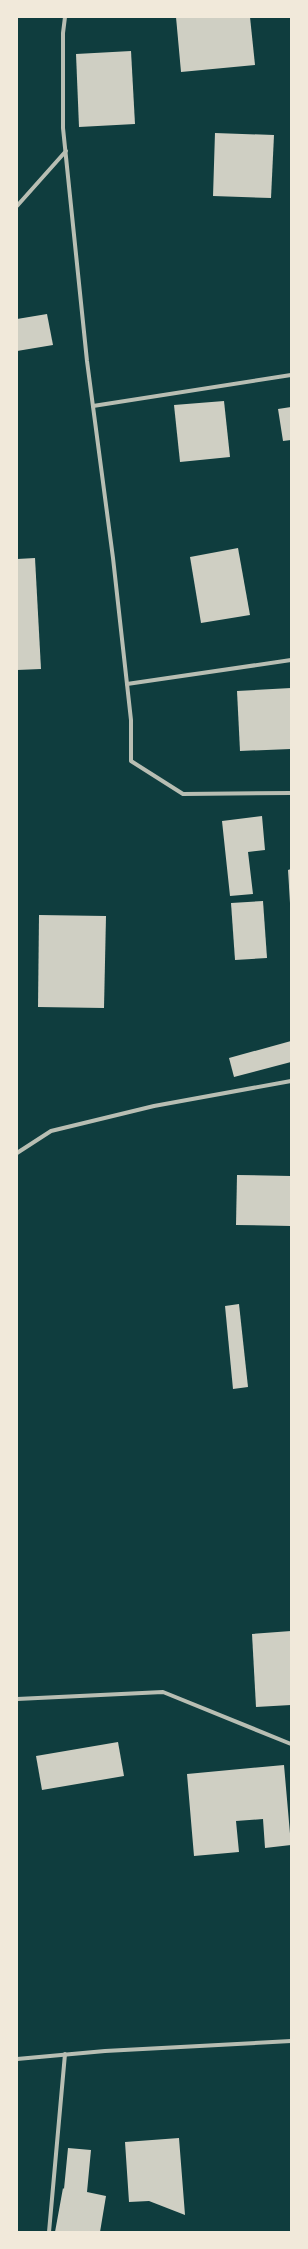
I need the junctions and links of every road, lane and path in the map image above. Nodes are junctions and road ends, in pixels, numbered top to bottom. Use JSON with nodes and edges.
{"nodes":[{"id":1,"x":65,"y":17,"type":"edge"},
{"id":2,"x":66,"y":151,"type":"junction"},
{"id":3,"x":17,"y":206,"type":"edge"},
{"id":4,"x":291,"y":375,"type":"edge"},
{"id":5,"x":93,"y":406,"type":"junction"},
{"id":6,"x":291,"y":660,"type":"edge"},
{"id":7,"x":127,"y":684,"type":"junction"},
{"id":8,"x":291,"y":793,"type":"edge"},
{"id":9,"x":291,"y":1081,"type":"edge"},
{"id":10,"x":17,"y":1153,"type":"edge"},
{"id":11,"x":17,"y":1699,"type":"edge"},
{"id":12,"x":291,"y":1744,"type":"edge"},
{"id":13,"x":291,"y":2041,"type":"edge"},
{"id":14,"x":65,"y":2054,"type":"junction"},
{"id":15,"x":17,"y":2059,"type":"edge"},
{"id":16,"x":49,"y":2232,"type":"edge"}],
"edges":[{"from":1,"to":2,"type":"street"},
{"from":2,"to":3,"type":"street"},
{"from":2,"to":5,"type":"street"},
{"from":4,"to":5,"type":"street"},
{"from":5,"to":7,"type":"street"},
{"from":6,"to":7,"type":"street"},
{"from":7,"to":8,"type":"street"},
{"from":9,"to":10,"type":"street"},
{"from":11,"to":12,"type":"street"},
{"from":13,"to":14,"type":"street"},
{"from":14,"to":15,"type":"street"},
{"from":14,"to":16,"type":"street"}]}
